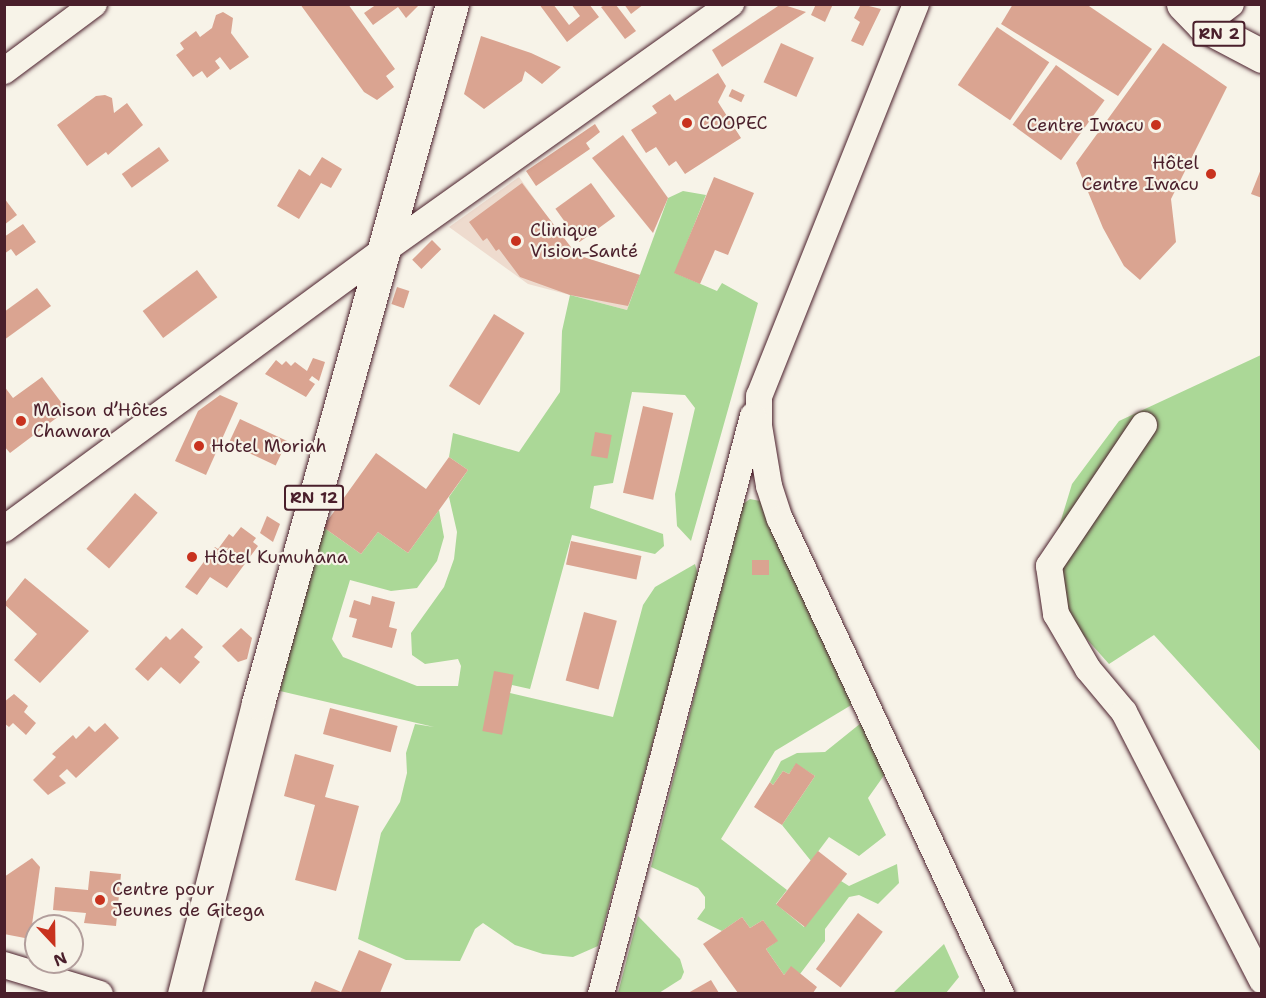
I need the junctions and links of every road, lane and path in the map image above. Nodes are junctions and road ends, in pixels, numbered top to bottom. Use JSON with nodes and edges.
{"nodes":[{"id":1,"x":94,"y":4,"type":"edge"},
{"id":2,"x":452,"y":4,"type":"edge"},
{"id":3,"x":731,"y":4,"type":"edge"},
{"id":4,"x":916,"y":4,"type":"edge"},
{"id":5,"x":1231,"y":4,"type":"edge"},
{"id":6,"x":1193,"y":15,"type":"edge"},
{"id":7,"x":1262,"y":56,"type":"edge"},
{"id":8,"x":4,"y":71,"type":"edge"},
{"id":9,"x":382,"y":251,"type":"junction"},
{"id":10,"x":759,"y":396,"type":"junction"},
{"id":11,"x":1144,"y":425,"type":"dead end"},
{"id":12,"x":4,"y":529,"type":"edge"},
{"id":13,"x":4,"y":965,"type":"edge"},
{"id":14,"x":1262,"y":981,"type":"edge"},
{"id":15,"x":100,"y":993,"type":"edge"},
{"id":16,"x":184,"y":993,"type":"edge"},
{"id":17,"x":601,"y":993,"type":"edge"},
{"id":18,"x":1001,"y":993,"type":"edge"}],
"edges":[{"from":1,"to":8,"type":"street"},
{"from":2,"to":9,"type":"main road","number":"RN 12"},
{"from":3,"to":9,"type":"street"},
{"from":4,"to":10,"type":"street"},
{"from":5,"to":6,"type":"street"},
{"from":6,"to":7,"type":"main road","number":"RN 2"},
{"from":9,"to":12,"type":"street"},
{"from":9,"to":16,"type":"main road","number":"RN 12"},
{"from":10,"to":17,"type":"street"},
{"from":10,"to":18,"type":"street"},
{"from":11,"to":14,"type":"street"},
{"from":13,"to":15,"type":"street"}]}
